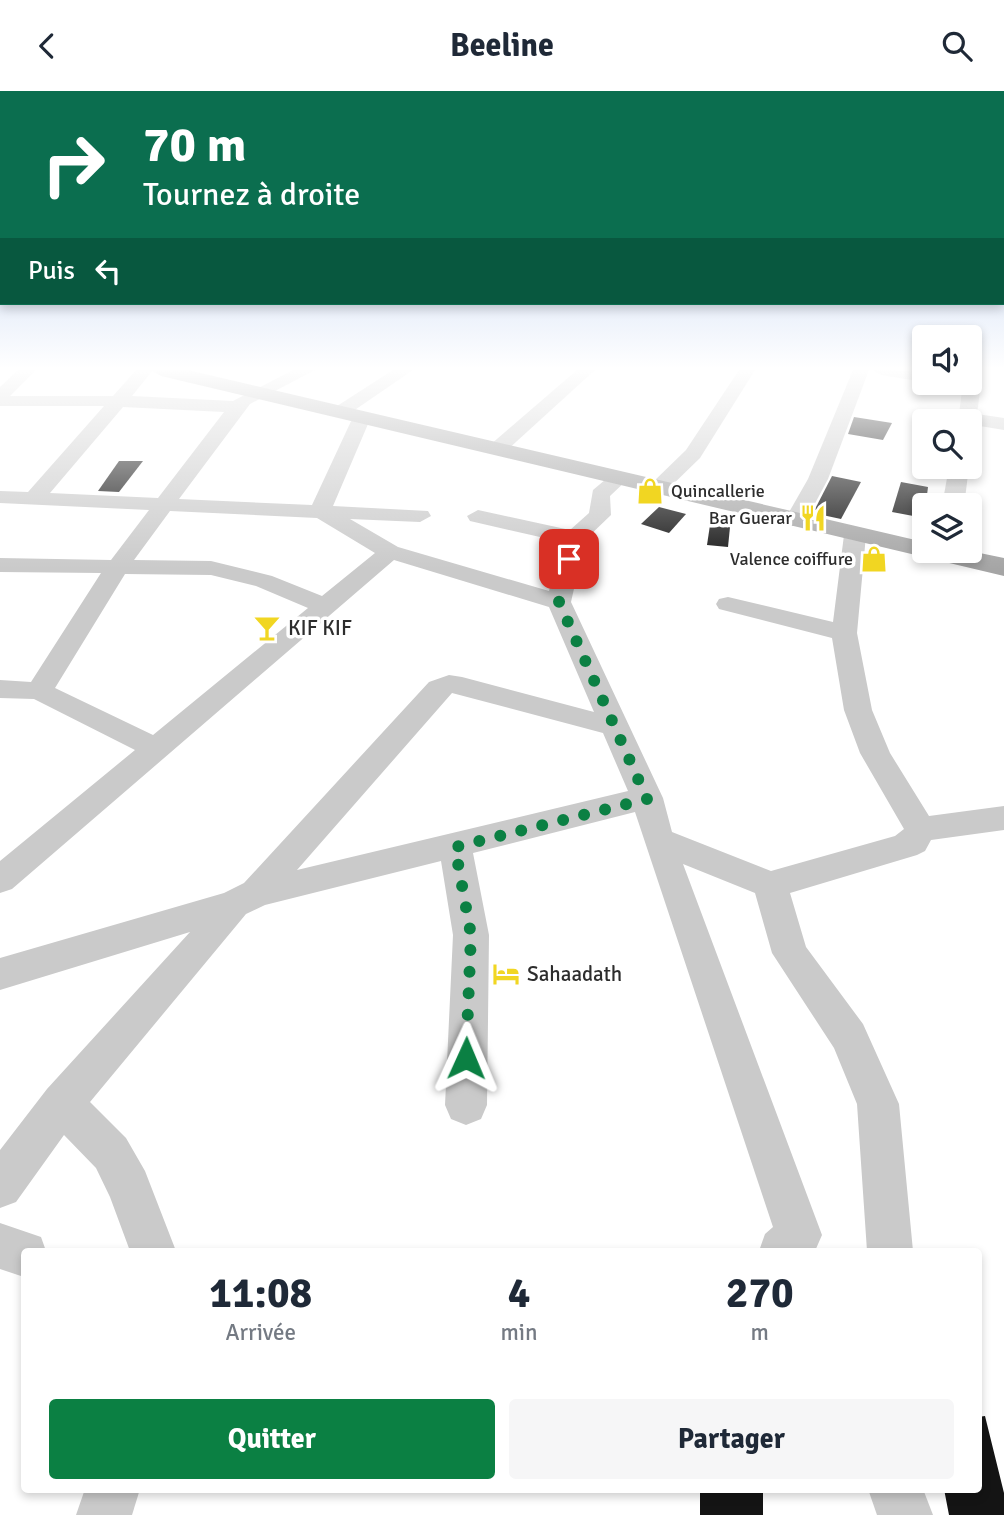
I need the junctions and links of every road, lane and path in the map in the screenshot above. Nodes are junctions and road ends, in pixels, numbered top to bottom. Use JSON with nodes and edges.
{"nodes":[{"id":1,"x":88,"y":436,"type":"edge"},
{"id":2,"x":216,"y":436,"type":"edge"},
{"id":3,"x":344,"y":436,"type":"edge"},
{"id":4,"x":445,"y":436,"type":"edge"},
{"id":5,"x":511,"y":436,"type":"edge"},
{"id":6,"x":704,"y":436,"type":"edge"},
{"id":7,"x":835,"y":436,"type":"edge"},
{"id":8,"x":497,"y":449,"type":"junction"},
{"id":9,"x":619,"y":478,"type":"junction"},
{"id":10,"x":657,"y":488,"type":"junction"},
{"id":11,"x":0,"y":496,"type":"edge"},
{"id":12,"x":34,"y":498,"type":"junction"},
{"id":13,"x":168,"y":503,"type":"junction"},
{"id":14,"x":320,"y":511,"type":"junction"},
{"id":15,"x":420,"y":516,"type":"dead end"},
{"id":16,"x":478,"y":516,"type":"dead end"},
{"id":17,"x":795,"y":521,"type":"junction"},
{"id":18,"x":855,"y":535,"type":"junction"},
{"id":19,"x":574,"y":538,"type":"junction"},
{"id":20,"x":912,"y":547,"type":"edge"},
{"id":21,"x":390,"y":552,"type":"junction"},
{"id":22,"x":982,"y":562,"type":"edge"},
{"id":23,"x":0,"y":565,"type":"edge"},
{"id":24,"x":118,"y":566,"type":"junction"},
{"id":25,"x":1004,"y":567,"type":"edge"},
{"id":26,"x":559,"y":602,"type":"junction"},
{"id":27,"x":728,"y":604,"type":"dead end"},
{"id":28,"x":326,"y":607,"type":"junction"},
{"id":29,"x":844,"y":633,"type":"junction"},
{"id":30,"x":0,"y":689,"type":"edge"},
{"id":31,"x":39,"y":691,"type":"junction"},
{"id":32,"x":613,"y":726,"type":"junction"},
{"id":33,"x":155,"y":748,"type":"junction"},
{"id":34,"x":647,"y":799,"type":"junction"},
{"id":35,"x":1004,"y":818,"type":"edge"},
{"id":36,"x":920,"y":829,"type":"junction"},
{"id":37,"x":658,"y":840,"type":"junction"},
{"id":38,"x":455,"y":847,"type":"junction"},
{"id":39,"x":0,"y":880,"type":"edge"},
{"id":40,"x":770,"y":885,"type":"junction"},
{"id":41,"x":245,"y":899,"type":"junction"},
{"id":42,"x":0,"y":974,"type":"edge"},
{"id":43,"x":62,"y":1103,"type":"junction"},
{"id":44,"x":466,"y":1105,"type":"dead end"},
{"id":45,"x":0,"y":1186,"type":"edge"},
{"id":46,"x":0,"y":1246,"type":"edge"},
{"id":47,"x":795,"y":1246,"type":"edge"},
{"id":48,"x":152,"y":1248,"type":"edge"},
{"id":49,"x":890,"y":1248,"type":"edge"},
{"id":50,"x":21,"y":1253,"type":"edge"},
{"id":51,"x":112,"y":1493,"type":"edge"},
{"id":52,"x":897,"y":1493,"type":"edge"},
{"id":53,"x":104,"y":1515,"type":"edge"},
{"id":54,"x":905,"y":1515,"type":"edge"}],
"edges":[{"from":1,"to":12,"type":"street"},
{"from":2,"to":13,"type":"street"},
{"from":3,"to":14,"type":"street"},
{"from":4,"to":8,"type":"main road"},
{"from":5,"to":8,"type":"street"},
{"from":6,"to":10,"type":"street"},
{"from":7,"to":17,"type":"street"},
{"from":8,"to":9,"type":"main road"},
{"from":9,"to":10,"type":"main road"},
{"from":9,"to":19,"type":"street"},
{"from":10,"to":17,"type":"main road"},
{"from":11,"to":12,"type":"street"},
{"from":12,"to":13,"type":"street"},
{"from":13,"to":14,"type":"street"},
{"from":13,"to":24,"type":"street"},
{"from":14,"to":15,"type":"street"},
{"from":14,"to":21,"type":"street"},
{"from":16,"to":19,"type":"street"},
{"from":17,"to":18,"type":"main road"},
{"from":18,"to":20,"type":"main road"},
{"from":18,"to":29,"type":"street"},
{"from":19,"to":26,"type":"street"},
{"from":21,"to":26,"type":"street"},
{"from":21,"to":28,"type":"street"},
{"from":22,"to":25,"type":"main road"},
{"from":23,"to":24,"type":"street"},
{"from":24,"to":28,"type":"street"},
{"from":24,"to":31,"type":"street"},
{"from":26,"to":32,"type":"street"},
{"from":27,"to":29,"type":"street"},
{"from":28,"to":33,"type":"street"},
{"from":29,"to":36,"type":"street"},
{"from":30,"to":31,"type":"street"},
{"from":31,"to":33,"type":"street"},
{"from":32,"to":34,"type":"street"},
{"from":32,"to":41,"type":"street"},
{"from":33,"to":39,"type":"street"},
{"from":34,"to":37,"type":"street"},
{"from":34,"to":38,"type":"street"},
{"from":35,"to":36,"type":"street"},
{"from":36,"to":40,"type":"street"},
{"from":37,"to":40,"type":"street"},
{"from":37,"to":47,"type":"street"},
{"from":38,"to":41,"type":"street"},
{"from":38,"to":44,"type":"street"},
{"from":40,"to":49,"type":"street"},
{"from":41,"to":42,"type":"street"},
{"from":41,"to":43,"type":"street"},
{"from":43,"to":45,"type":"street"},
{"from":43,"to":48,"type":"street"},
{"from":46,"to":50,"type":"street"},
{"from":51,"to":53,"type":"street"},
{"from":52,"to":54,"type":"street"}]}
